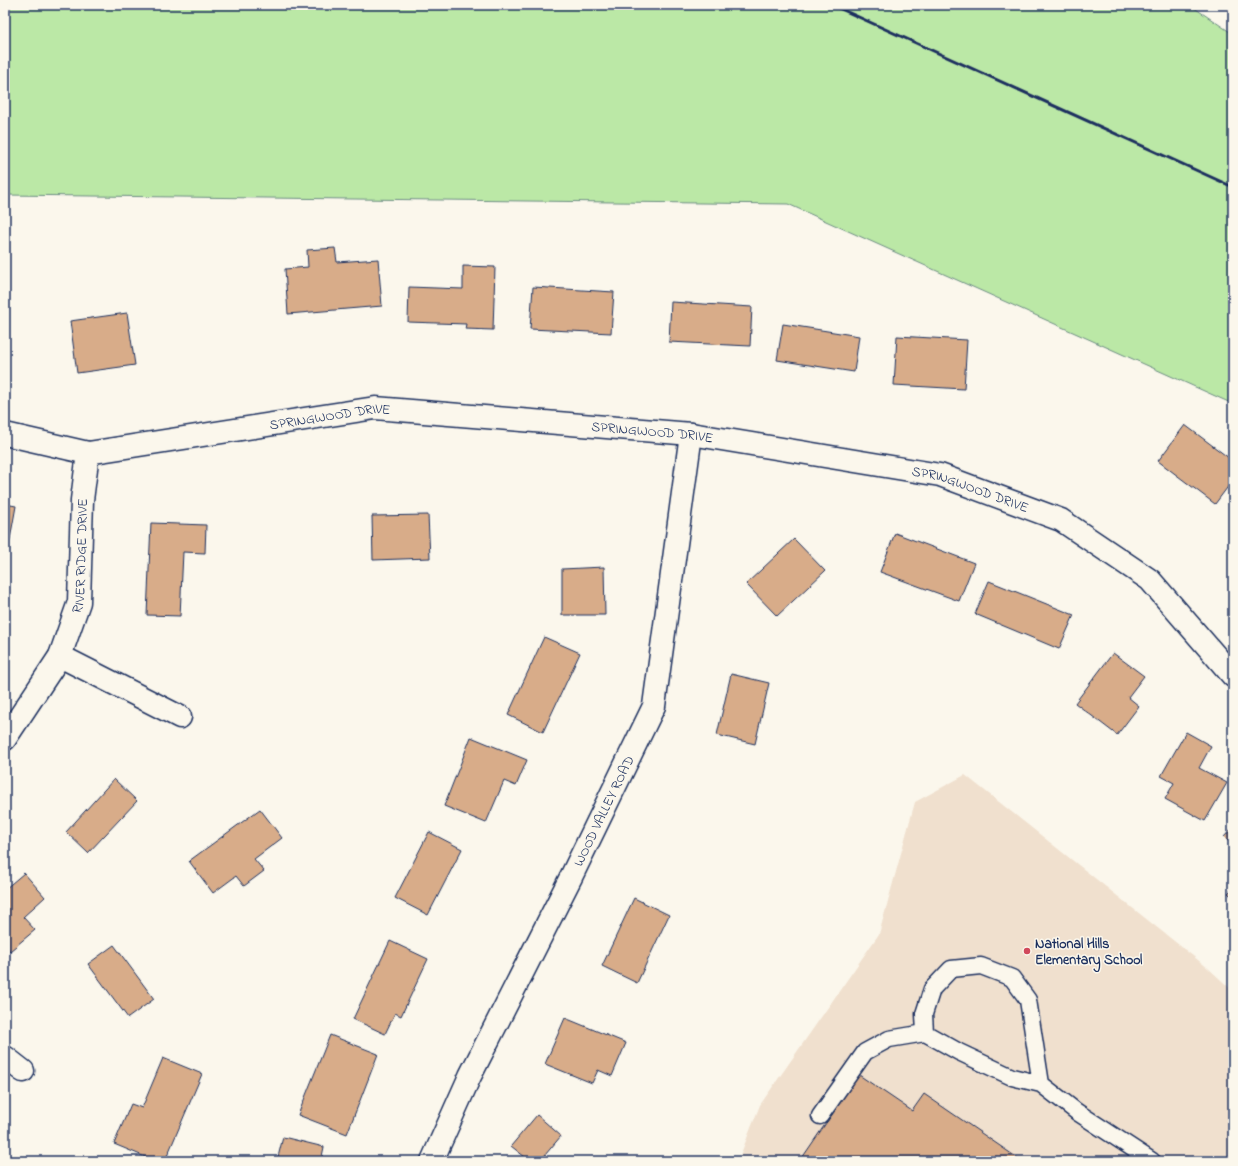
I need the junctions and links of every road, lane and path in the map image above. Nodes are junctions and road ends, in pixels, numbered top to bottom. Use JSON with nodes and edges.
{"nodes":[{"id":1,"x":5,"y":434,"type":"edge"},
{"id":2,"x":691,"y":434,"type":"junction"},
{"id":3,"x":88,"y":453,"type":"junction"},
{"id":4,"x":60,"y":656,"type":"junction"},
{"id":5,"x":1233,"y":676,"type":"edge"},
{"id":6,"x":180,"y":717,"type":"dead end"},
{"id":7,"x":5,"y":739,"type":"edge"},
{"id":8,"x":925,"y":1033,"type":"junction"},
{"id":9,"x":5,"y":1057,"type":"edge"},
{"id":10,"x":23,"y":1071,"type":"dead end"},
{"id":11,"x":1041,"y":1084,"type":"junction"},
{"id":12,"x":820,"y":1116,"type":"dead end"},
{"id":13,"x":432,"y":1161,"type":"edge"},
{"id":14,"x":1152,"y":1161,"type":"edge"}],
"edges":[{"from":1,"to":3,"type":"street","name":"SPRINGWOOD DRIVE"},
{"from":2,"to":3,"type":"street","name":"SPRINGWOOD DRIVE"},
{"from":2,"to":5,"type":"street","name":"SPRINGWOOD DRIVE"},
{"from":2,"to":13,"type":"street","name":"WOOD VALLEY ROAD"},
{"from":3,"to":4,"type":"street","name":"RIVER RIDGE DRIVE"},
{"from":4,"to":6,"type":"street"},
{"from":4,"to":7,"type":"street","name":"RIVER RIDGE DRIVE"},
{"from":8,"to":11,"type":"lane"},
{"from":8,"to":11,"type":"lane"},
{"from":8,"to":12,"type":"lane"},
{"from":9,"to":10,"type":"street"},
{"from":11,"to":14,"type":"lane"}]}
